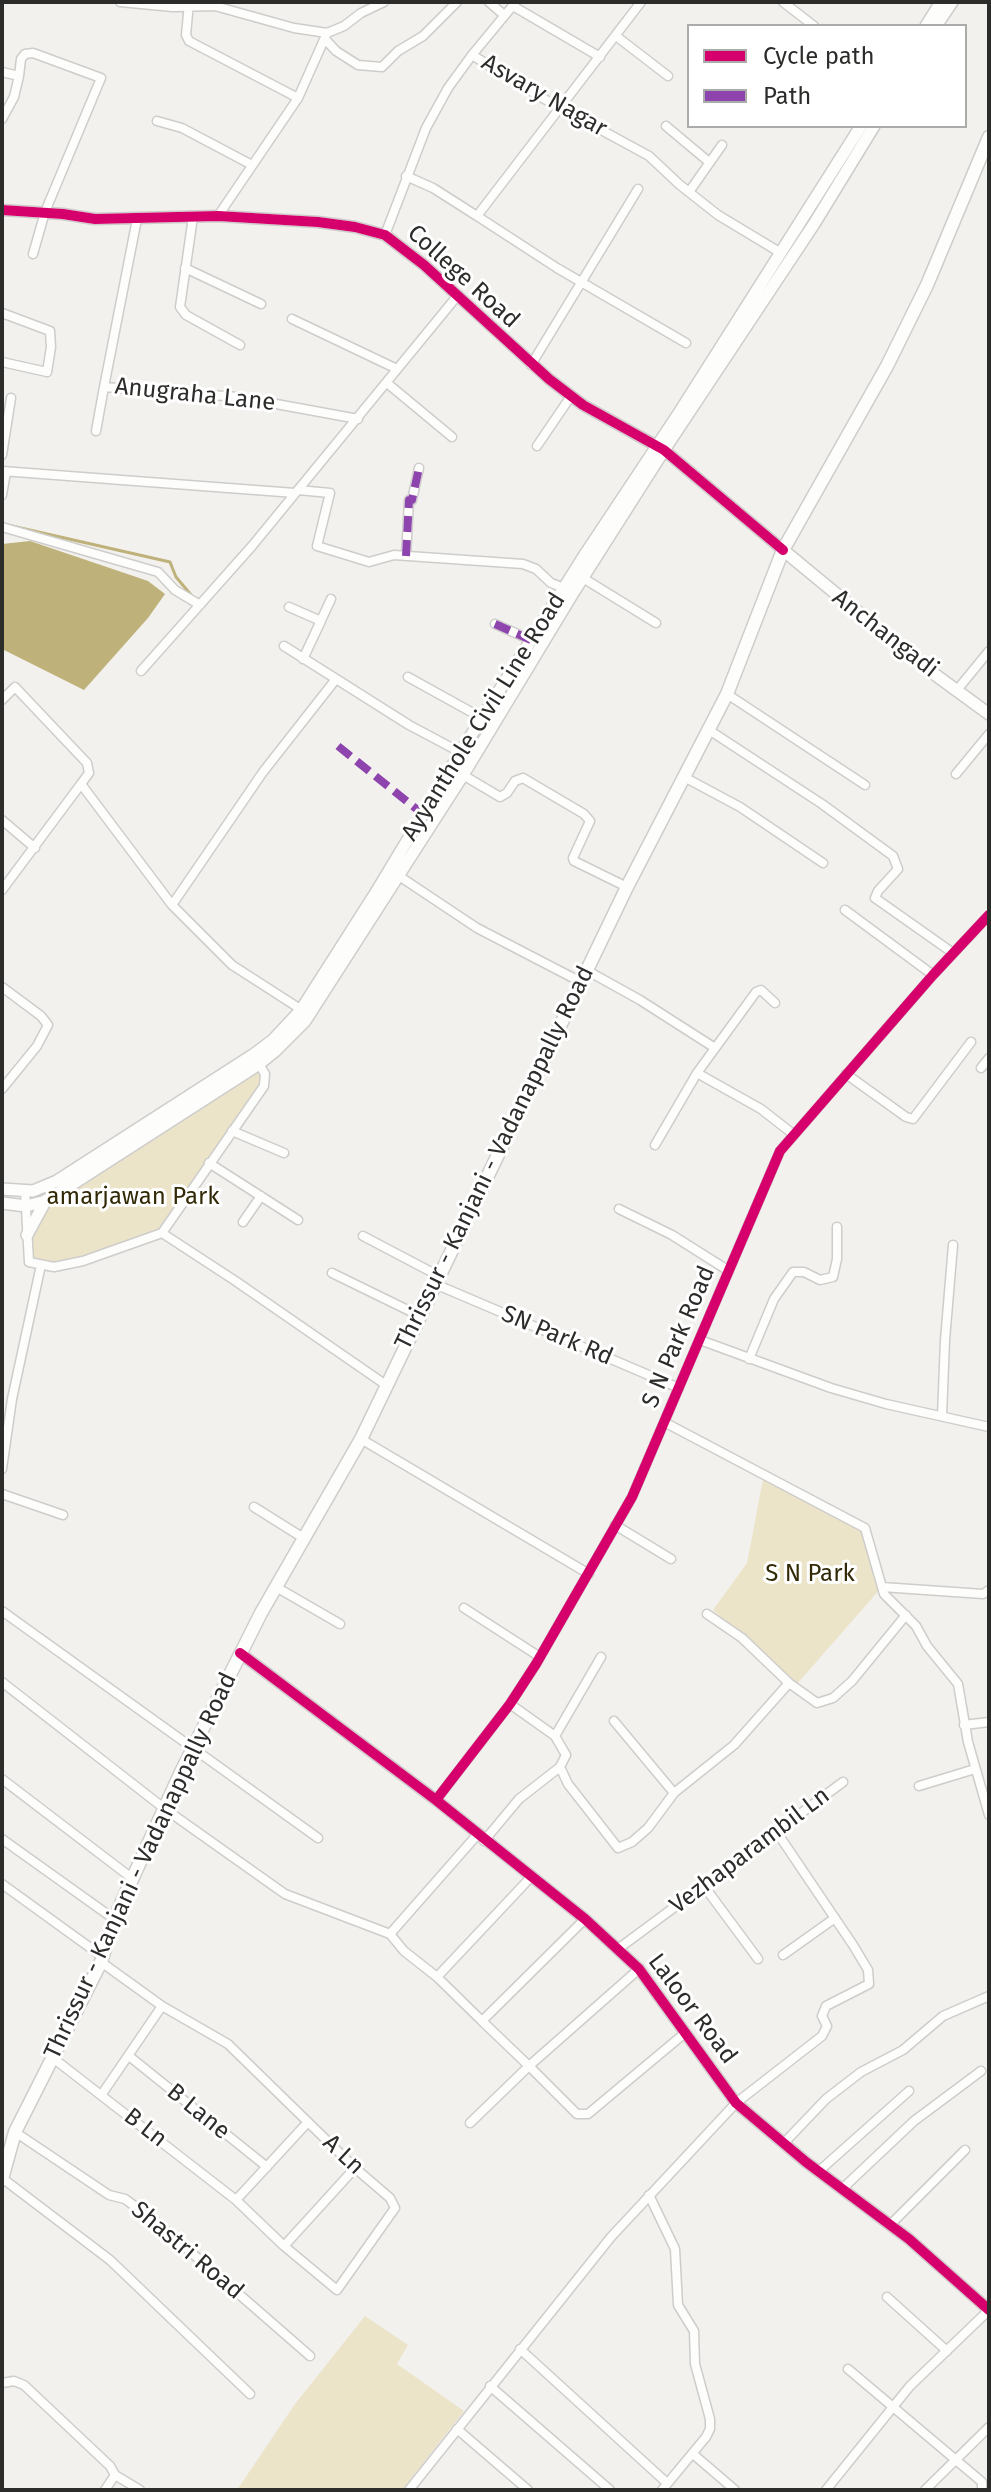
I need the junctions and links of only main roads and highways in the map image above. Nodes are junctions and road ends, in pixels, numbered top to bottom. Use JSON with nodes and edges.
{"nodes":[{"id":1,"x":941,"y":2,"type":"edge"},
{"id":2,"x":952,"y":2,"type":"edge"},
{"id":3,"x":927,"y":24,"type":"edge"},
{"id":4,"x":937,"y":24,"type":"edge"},
{"id":5,"x":860,"y":128,"type":"edge"},
{"id":6,"x":873,"y":128,"type":"edge"},
{"id":7,"x":989,"y":137,"type":"edge"},
{"id":8,"x":660,"y":448,"type":"junction"},
{"id":9,"x":783,"y":550,"type":"junction"},
{"id":10,"x":537,"y":638,"type":"junction"},
{"id":11,"x":989,"y":714,"type":"edge"},
{"id":12,"x":375,"y":905,"type":"junction"},
{"id":13,"x":276,"y":1043,"type":"junction"},
{"id":14,"x":43,"y":1188,"type":"junction"},
{"id":15,"x":2,"y":1189,"type":"edge"},
{"id":16,"x":46,"y":1201,"type":"junction"},
{"id":17,"x":2,"y":1203,"type":"edge"},
{"id":18,"x":27,"y":1235,"type":"road end"},
{"id":19,"x":2,"y":2179,"type":"edge"}],
"edges":[{"from":1,"to":3,"type":"main road"},
{"from":2,"to":4,"type":"main road"},
{"from":5,"to":8,"type":"main road","name":"Ayyanthole Civil Line Road"},
{"from":6,"to":8,"type":"main road"},
{"from":7,"to":9,"type":"main road","name":"Thrissur - Kanjani - Vadanappally Road"},
{"from":8,"to":10,"type":"main road","name":"Ayyanthole Civil Line Road"},
{"from":8,"to":10,"type":"main road","name":"Ayyanthole Civil Line Road"},
{"from":9,"to":11,"type":"main road","name":"Anchangadi"},
{"from":9,"to":19,"type":"main road","name":"Thrissur - Kanjani - Vadanappally Road"},
{"from":10,"to":12,"type":"main road","name":"Ayyanthole Civil Line Road"},
{"from":10,"to":12,"type":"main road","name":"Ayyanthole Civil Line Road"},
{"from":12,"to":13,"type":"main road","name":"Ayyanthole Civil Line Road"},
{"from":13,"to":14,"type":"main road","name":"Ayyanthole Civil Line Road"},
{"from":13,"to":16,"type":"main road","name":"Ayyanthole Civil Line Road"},
{"from":14,"to":15,"type":"main road","name":"Ayyanthole Civil Line Road"},
{"from":14,"to":16,"type":"main road"},
{"from":16,"to":17,"type":"main road","name":"Ayyanthole Civil Line Road"},
{"from":16,"to":18,"type":"main road"}]}
